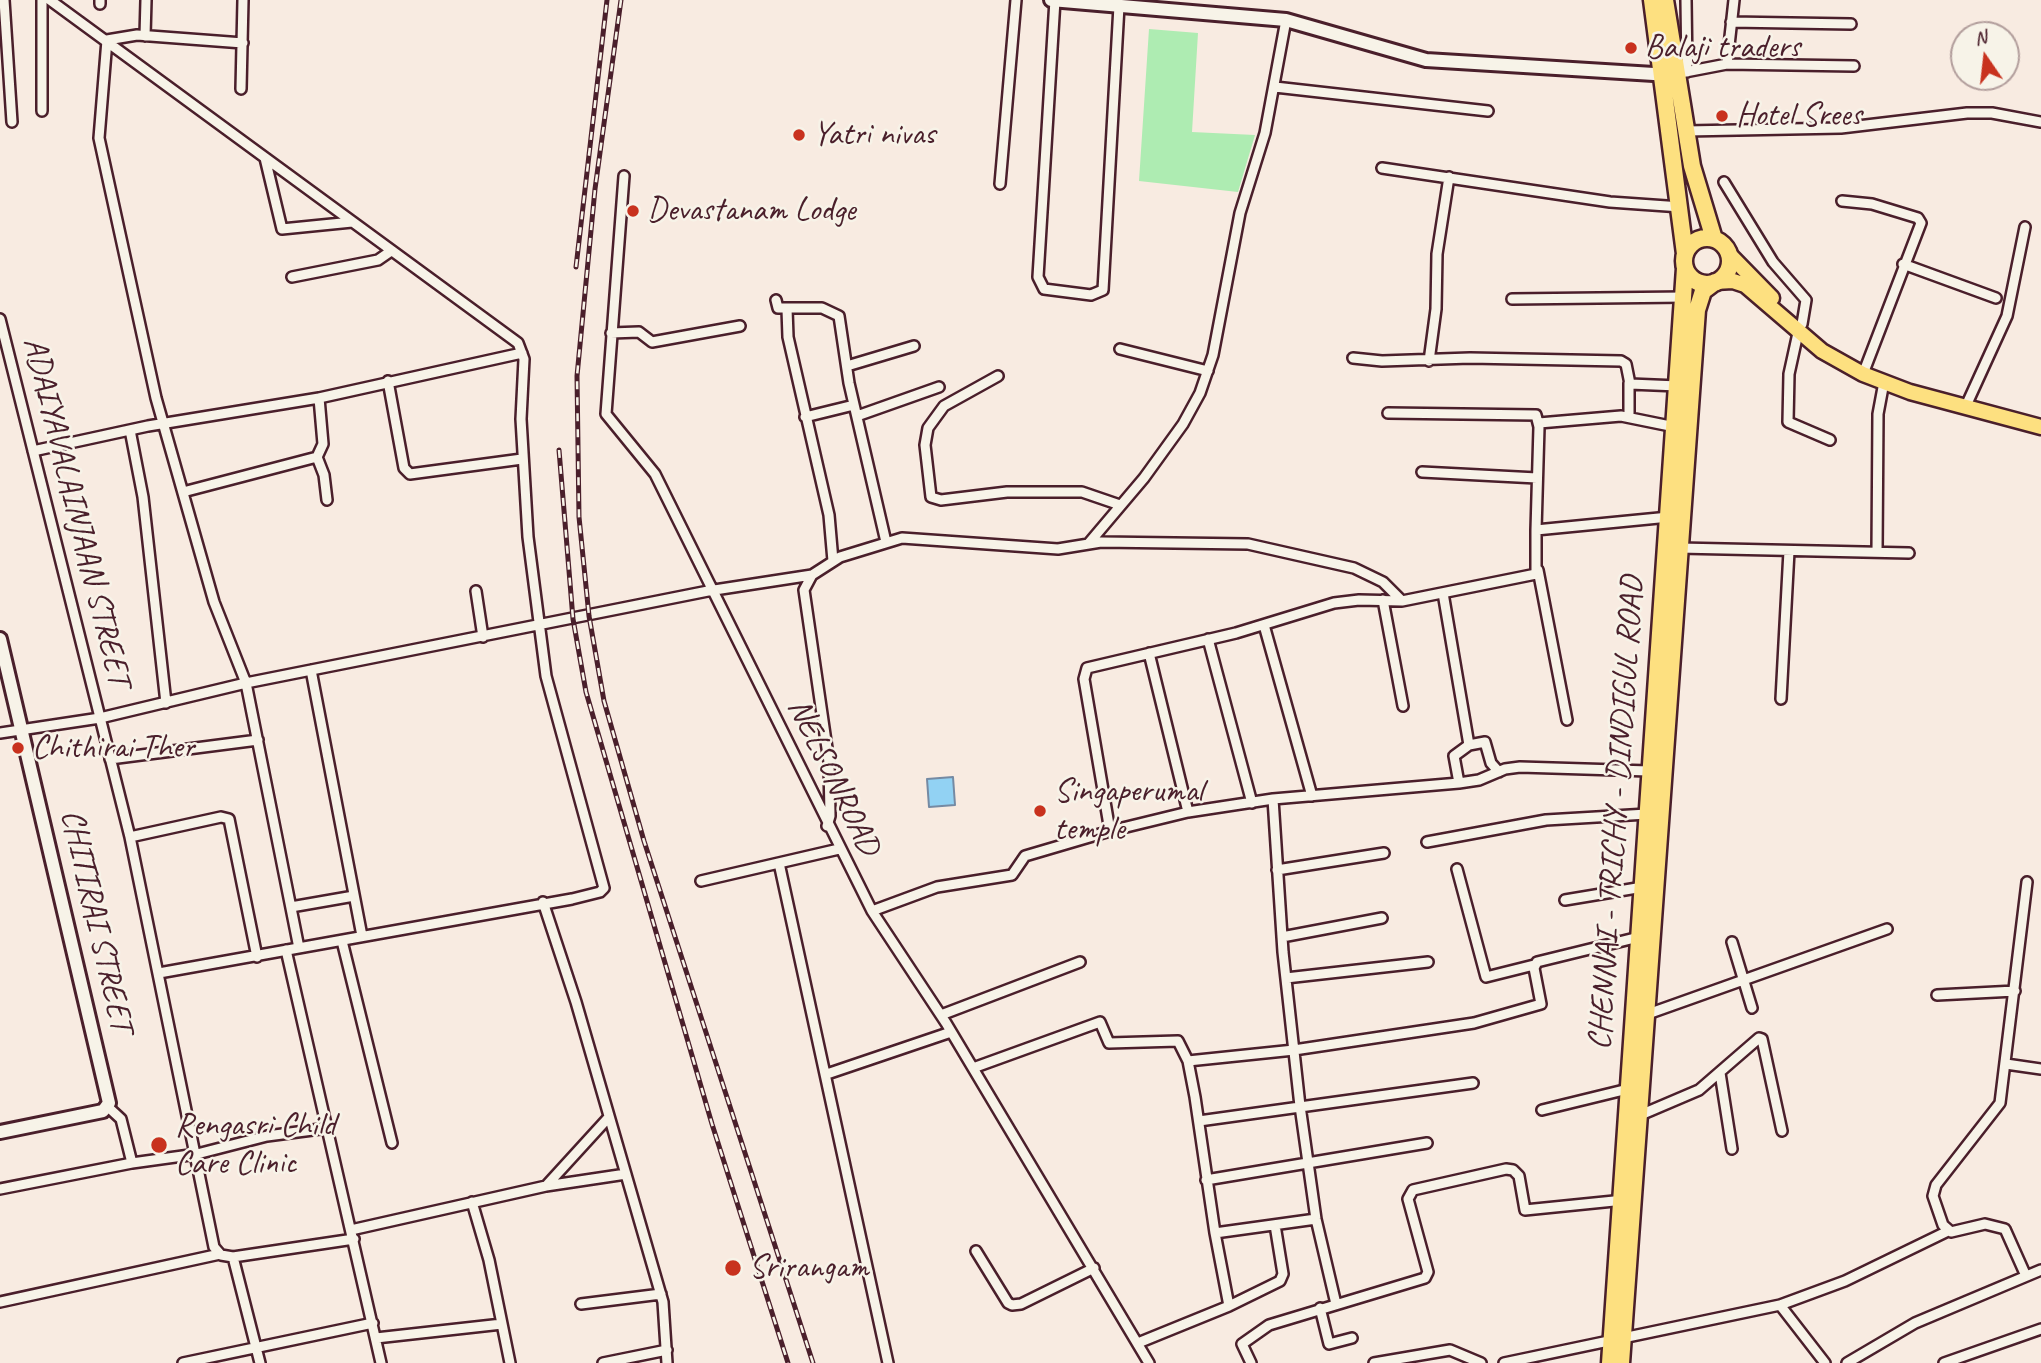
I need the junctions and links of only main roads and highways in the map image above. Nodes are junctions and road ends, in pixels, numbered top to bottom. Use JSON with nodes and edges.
{"nodes":[{"id":1,"x":1053,"y":0,"type":"edge"},
{"id":2,"x":1652,"y":0,"type":"edge"},
{"id":3,"x":1665,"y":0,"type":"edge"},
{"id":4,"x":1675,"y":74,"type":"junction"},
{"id":5,"x":1714,"y":239,"type":"junction"},
{"id":6,"x":1729,"y":254,"type":"junction"},
{"id":7,"x":1685,"y":261,"type":"junction"},
{"id":8,"x":1715,"y":282,"type":"junction"},
{"id":9,"x":1800,"y":328,"type":"junction"},
{"id":10,"x":1864,"y":372,"type":"junction"},
{"id":11,"x":1966,"y":405,"type":"junction"},
{"id":12,"x":2041,"y":421,"type":"edge"},
{"id":13,"x":2041,"y":427,"type":"edge"},
{"id":14,"x":1674,"y":517,"type":"junction"},
{"id":15,"x":0,"y":639,"type":"edge"},
{"id":16,"x":1640,"y":1017,"type":"junction"},
{"id":17,"x":0,"y":1132,"type":"edge"},
{"id":18,"x":1618,"y":1340,"type":"junction"},
{"id":19,"x":1610,"y":1363,"type":"edge"},
{"id":20,"x":1621,"y":1363,"type":"edge"}],
"edges":[{"from":1,"to":4,"type":"main road"},
{"from":2,"to":4,"type":"highway","name":"CHENNAI - TRICHY - DINDIGUL ROAD"},
{"from":3,"to":4,"type":"highway","name":"CHENNAI - TRICHY - DINDIGUL ROAD"},
{"from":4,"to":5,"type":"highway","name":"CHENNAI - TRICHY - DINDIGUL ROAD"},
{"from":4,"to":7,"type":"highway","name":"CHENNAI - TRICHY - DINDIGUL ROAD"},
{"from":5,"to":6,"type":"highway","name":"CHENNAI - TRICHY - DINDIGUL ROAD"},
{"from":5,"to":7,"type":"highway"},
{"from":6,"to":8,"type":"highway","name":"CHENNAI - TRICHY - DINDIGUL ROAD"},
{"from":6,"to":9,"type":"main road"},
{"from":7,"to":8,"type":"highway"},
{"from":7,"to":14,"type":"highway","name":"CHENNAI - TRICHY - DINDIGUL ROAD"},
{"from":8,"to":9,"type":"main road"},
{"from":8,"to":14,"type":"highway","name":"CHENNAI - TRICHY - DINDIGUL ROAD"},
{"from":9,"to":10,"type":"main road"},
{"from":10,"to":11,"type":"main road"},
{"from":10,"to":11,"type":"main road"},
{"from":11,"to":12,"type":"main road"},
{"from":11,"to":13,"type":"main road"},
{"from":14,"to":16,"type":"highway","name":"CHENNAI - TRICHY - DINDIGUL ROAD"},
{"from":14,"to":16,"type":"highway","name":"CHENNAI - TRICHY - DINDIGUL ROAD"},
{"from":15,"to":17,"type":"main road","name":"CHITIRAI STREET"},
{"from":16,"to":18,"type":"highway","name":"CHENNAI - TRICHY - DINDIGUL ROAD"},
{"from":18,"to":19,"type":"highway","name":"CHENNAI - TRICHY - DINDIGUL ROAD"},
{"from":18,"to":20,"type":"highway","name":"CHENNAI - TRICHY - DINDIGUL ROAD"}]}
